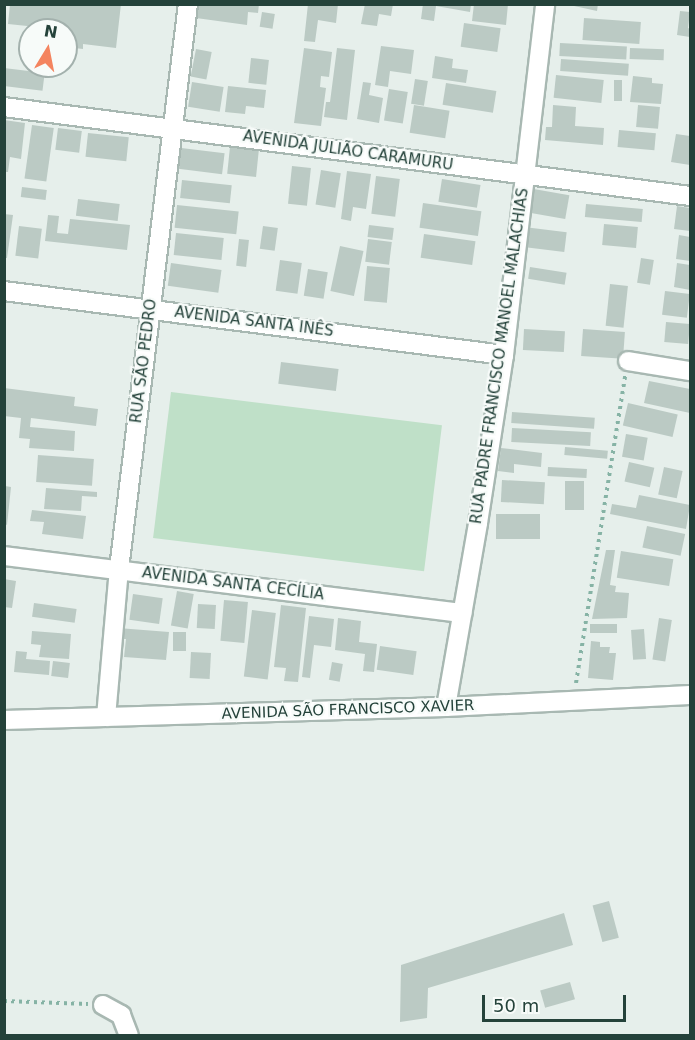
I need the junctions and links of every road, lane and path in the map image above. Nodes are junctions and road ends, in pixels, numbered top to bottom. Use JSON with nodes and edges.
{"nodes":[{"id":1,"x":188,"y":4,"type":"edge"},
{"id":2,"x":545,"y":4,"type":"edge"},
{"id":3,"x":4,"y":106,"type":"edge"},
{"id":4,"x":172,"y":128,"type":"junction"},
{"id":5,"x":525,"y":175,"type":"junction"},
{"id":6,"x":690,"y":196,"type":"edge"},
{"id":7,"x":4,"y":291,"type":"edge"},
{"id":8,"x":151,"y":308,"type":"junction"},
{"id":9,"x":504,"y":355,"type":"junction"},
{"id":10,"x":628,"y":362,"type":"joint"},
{"id":11,"x":690,"y":371,"type":"edge"},
{"id":12,"x":4,"y":556,"type":"edge"},
{"id":13,"x":119,"y":569,"type":"junction"},
{"id":14,"x":462,"y":613,"type":"junction"},
{"id":15,"x":690,"y":695,"type":"edge"},
{"id":16,"x":573,"y":701,"type":"junction"},
{"id":17,"x":446,"y":707,"type":"junction"},
{"id":18,"x":105,"y":717,"type":"junction"},
{"id":19,"x":4,"y":720,"type":"edge"},
{"id":20,"x":4,"y":1001,"type":"edge"},
{"id":21,"x":103,"y":1005,"type":"joint"},
{"id":22,"x":129,"y":1035,"type":"edge"}],
"edges":[{"from":1,"to":4,"type":"street","name":"RUA SÃO PEDRO"},
{"from":2,"to":5,"type":"street","name":"RUA PADRE FRANCISCO MANOEL MALACHIAS"},
{"from":3,"to":4,"type":"street","name":"AVENIDA JULIÃO CARAMURU"},
{"from":4,"to":5,"type":"street","name":"AVENIDA JULIÃO CARAMURU"},
{"from":4,"to":8,"type":"street","name":"RUA SÃO PEDRO"},
{"from":5,"to":6,"type":"street","name":"AVENIDA JULIÃO CARAMURU"},
{"from":5,"to":9,"type":"street","name":"RUA PADRE FRANCISCO MANOEL MALACHIAS"},
{"from":7,"to":8,"type":"street","name":"AVENIDA SANTA INÊS"},
{"from":8,"to":9,"type":"street","name":"AVENIDA SANTA INÊS"},
{"from":8,"to":13,"type":"street","name":"RUA SÃO PEDRO"},
{"from":9,"to":14,"type":"street","name":"RUA PADRE FRANCISCO MANOEL MALACHIAS"},
{"from":10,"to":11,"type":"street"},
{"from":10,"to":16,"type":"path"},
{"from":12,"to":13,"type":"street","name":"AVENIDA SANTA CECÍLIA"},
{"from":13,"to":14,"type":"street","name":"AVENIDA SANTA CECÍLIA"},
{"from":13,"to":18,"type":"street","name":"RUA SÃO PEDRO"},
{"from":14,"to":17,"type":"street","name":"RUA PADRE FRANCISCO MANOEL MALACHIAS"},
{"from":15,"to":16,"type":"street","name":"AVENIDA SÃO FRANCISCO XAVIER"},
{"from":16,"to":17,"type":"street","name":"AVENIDA SÃO FRANCISCO XAVIER"},
{"from":17,"to":18,"type":"street","name":"AVENIDA SÃO FRANCISCO XAVIER"},
{"from":18,"to":19,"type":"street","name":"AVENIDA SÃO FRANCISCO XAVIER"},
{"from":20,"to":21,"type":"path"},
{"from":21,"to":22,"type":"street"}]}
